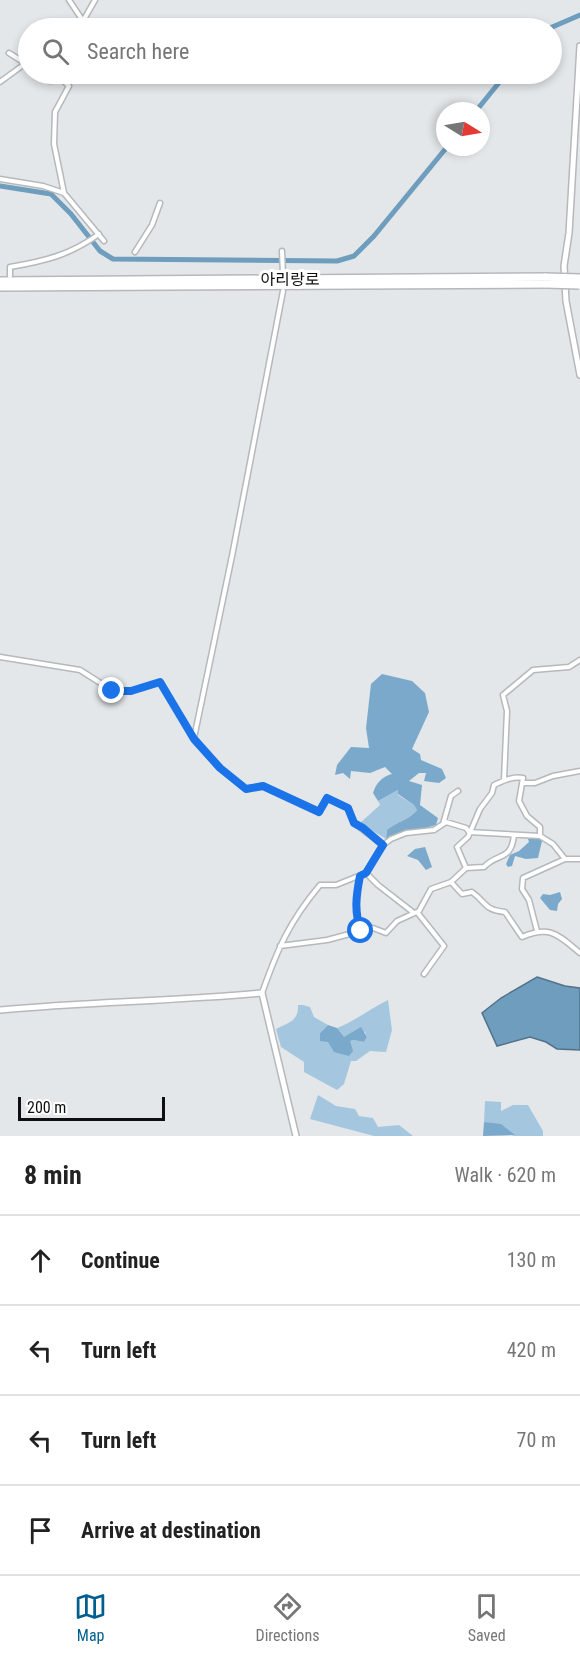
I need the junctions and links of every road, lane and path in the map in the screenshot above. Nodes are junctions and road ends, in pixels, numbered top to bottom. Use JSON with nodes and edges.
{"nodes":[{"id":1,"x":69,"y":0,"type":"edge"},
{"id":2,"x":95,"y":0,"type":"edge"},
{"id":3,"x":80,"y":18,"type":"edge"},
{"id":4,"x":84,"y":18,"type":"edge"},
{"id":5,"x":580,"y":46,"type":"edge"},
{"id":6,"x":9,"y":53,"type":"dead end"},
{"id":7,"x":18,"y":58,"type":"edge"},
{"id":8,"x":18,"y":70,"type":"edge"},
{"id":9,"x":0,"y":82,"type":"edge"},
{"id":10,"x":67,"y":84,"type":"edge"},
{"id":11,"x":0,"y":179,"type":"edge"},
{"id":12,"x":64,"y":193,"type":"junction"},
{"id":13,"x":160,"y":203,"type":"dead end"},
{"id":14,"x":97,"y":235,"type":"junction"},
{"id":15,"x":104,"y":242,"type":"dead end"},
{"id":16,"x":135,"y":252,"type":"dead end"},
{"id":17,"x":282,"y":253,"type":"dead end"},
{"id":18,"x":283,"y":274,"type":"dead end"},
{"id":19,"x":10,"y":276,"type":"dead end"},
{"id":20,"x":0,"y":280,"type":"edge"},
{"id":21,"x":546,"y":281,"type":"junction"},
{"id":22,"x":580,"y":281,"type":"edge"},
{"id":23,"x":0,"y":287,"type":"edge"},
{"id":24,"x":283,"y":291,"type":"dead end"},
{"id":25,"x":580,"y":375,"type":"edge"},
{"id":26,"x":0,"y":657,"type":"edge"},
{"id":27,"x":580,"y":660,"type":"edge"},
{"id":28,"x":194,"y":739,"type":"junction"},
{"id":29,"x":580,"y":771,"type":"edge"},
{"id":30,"x":504,"y":780,"type":"junction"},
{"id":31,"x":524,"y":783,"type":"junction"},
{"id":32,"x":458,"y":791,"type":"dead end"},
{"id":33,"x":442,"y":825,"type":"junction"},
{"id":34,"x":469,"y":832,"type":"junction"},
{"id":35,"x":514,"y":835,"type":"junction"},
{"id":36,"x":540,"y":836,"type":"junction"},
{"id":37,"x":383,"y":845,"type":"junction"},
{"id":38,"x":565,"y":859,"type":"junction"},
{"id":39,"x":580,"y":859,"type":"edge"},
{"id":40,"x":466,"y":868,"type":"junction"},
{"id":41,"x":366,"y":873,"type":"junction"},
{"id":42,"x":360,"y":876,"type":"junction"},
{"id":43,"x":452,"y":882,"type":"junction"},
{"id":44,"x":415,"y":912,"type":"junction"},
{"id":45,"x":361,"y":931,"type":"junction"},
{"id":46,"x":537,"y":931,"type":"junction"},
{"id":47,"x":279,"y":946,"type":"junction"},
{"id":48,"x":580,"y":953,"type":"edge"},
{"id":49,"x":424,"y":974,"type":"dead end"},
{"id":50,"x":262,"y":993,"type":"junction"},
{"id":51,"x":0,"y":1010,"type":"edge"},
{"id":52,"x":296,"y":1136,"type":"edge"}],
"edges":[{"from":1,"to":3,"type":"street"},
{"from":2,"to":4,"type":"street"},
{"from":5,"to":25,"type":"street"},
{"from":6,"to":7,"type":"street"},
{"from":8,"to":9,"type":"street"},
{"from":10,"to":12,"type":"street"},
{"from":11,"to":12,"type":"street"},
{"from":12,"to":14,"type":"street"},
{"from":13,"to":16,"type":"street"},
{"from":14,"to":15,"type":"street"},
{"from":14,"to":19,"type":"street"},
{"from":17,"to":18,"type":"street"},
{"from":20,"to":21,"type":"highway","name":"아리랑로"},
{"from":21,"to":22,"type":"highway","name":"아리랑로","bridge":true},
{"from":21,"to":23,"type":"highway","name":"아리랑로"},
{"from":24,"to":28,"type":"street"},
{"from":26,"to":28,"type":"street"},
{"from":27,"to":30,"type":"street"},
{"from":28,"to":37,"type":"street"},
{"from":29,"to":31,"type":"street"},
{"from":30,"to":31,"type":"street"},
{"from":30,"to":34,"type":"street"},
{"from":31,"to":36,"type":"street"},
{"from":32,"to":33,"type":"street"},
{"from":33,"to":34,"type":"street"},
{"from":33,"to":37,"type":"street"},
{"from":34,"to":35,"type":"street"},
{"from":34,"to":40,"type":"street"},
{"from":35,"to":36,"type":"street"},
{"from":35,"to":40,"type":"street"},
{"from":36,"to":38,"type":"street"},
{"from":37,"to":41,"type":"street"},
{"from":38,"to":39,"type":"street"},
{"from":38,"to":46,"type":"street"},
{"from":40,"to":43,"type":"street"},
{"from":41,"to":42,"type":"street"},
{"from":41,"to":44,"type":"street"},
{"from":42,"to":45,"type":"street"},
{"from":42,"to":47,"type":"street"},
{"from":43,"to":44,"type":"street"},
{"from":43,"to":46,"type":"street"},
{"from":44,"to":45,"type":"street"},
{"from":44,"to":49,"type":"street"},
{"from":45,"to":47,"type":"street"},
{"from":46,"to":48,"type":"street"},
{"from":47,"to":50,"type":"street"},
{"from":50,"to":51,"type":"street"},
{"from":50,"to":52,"type":"street"}]}
